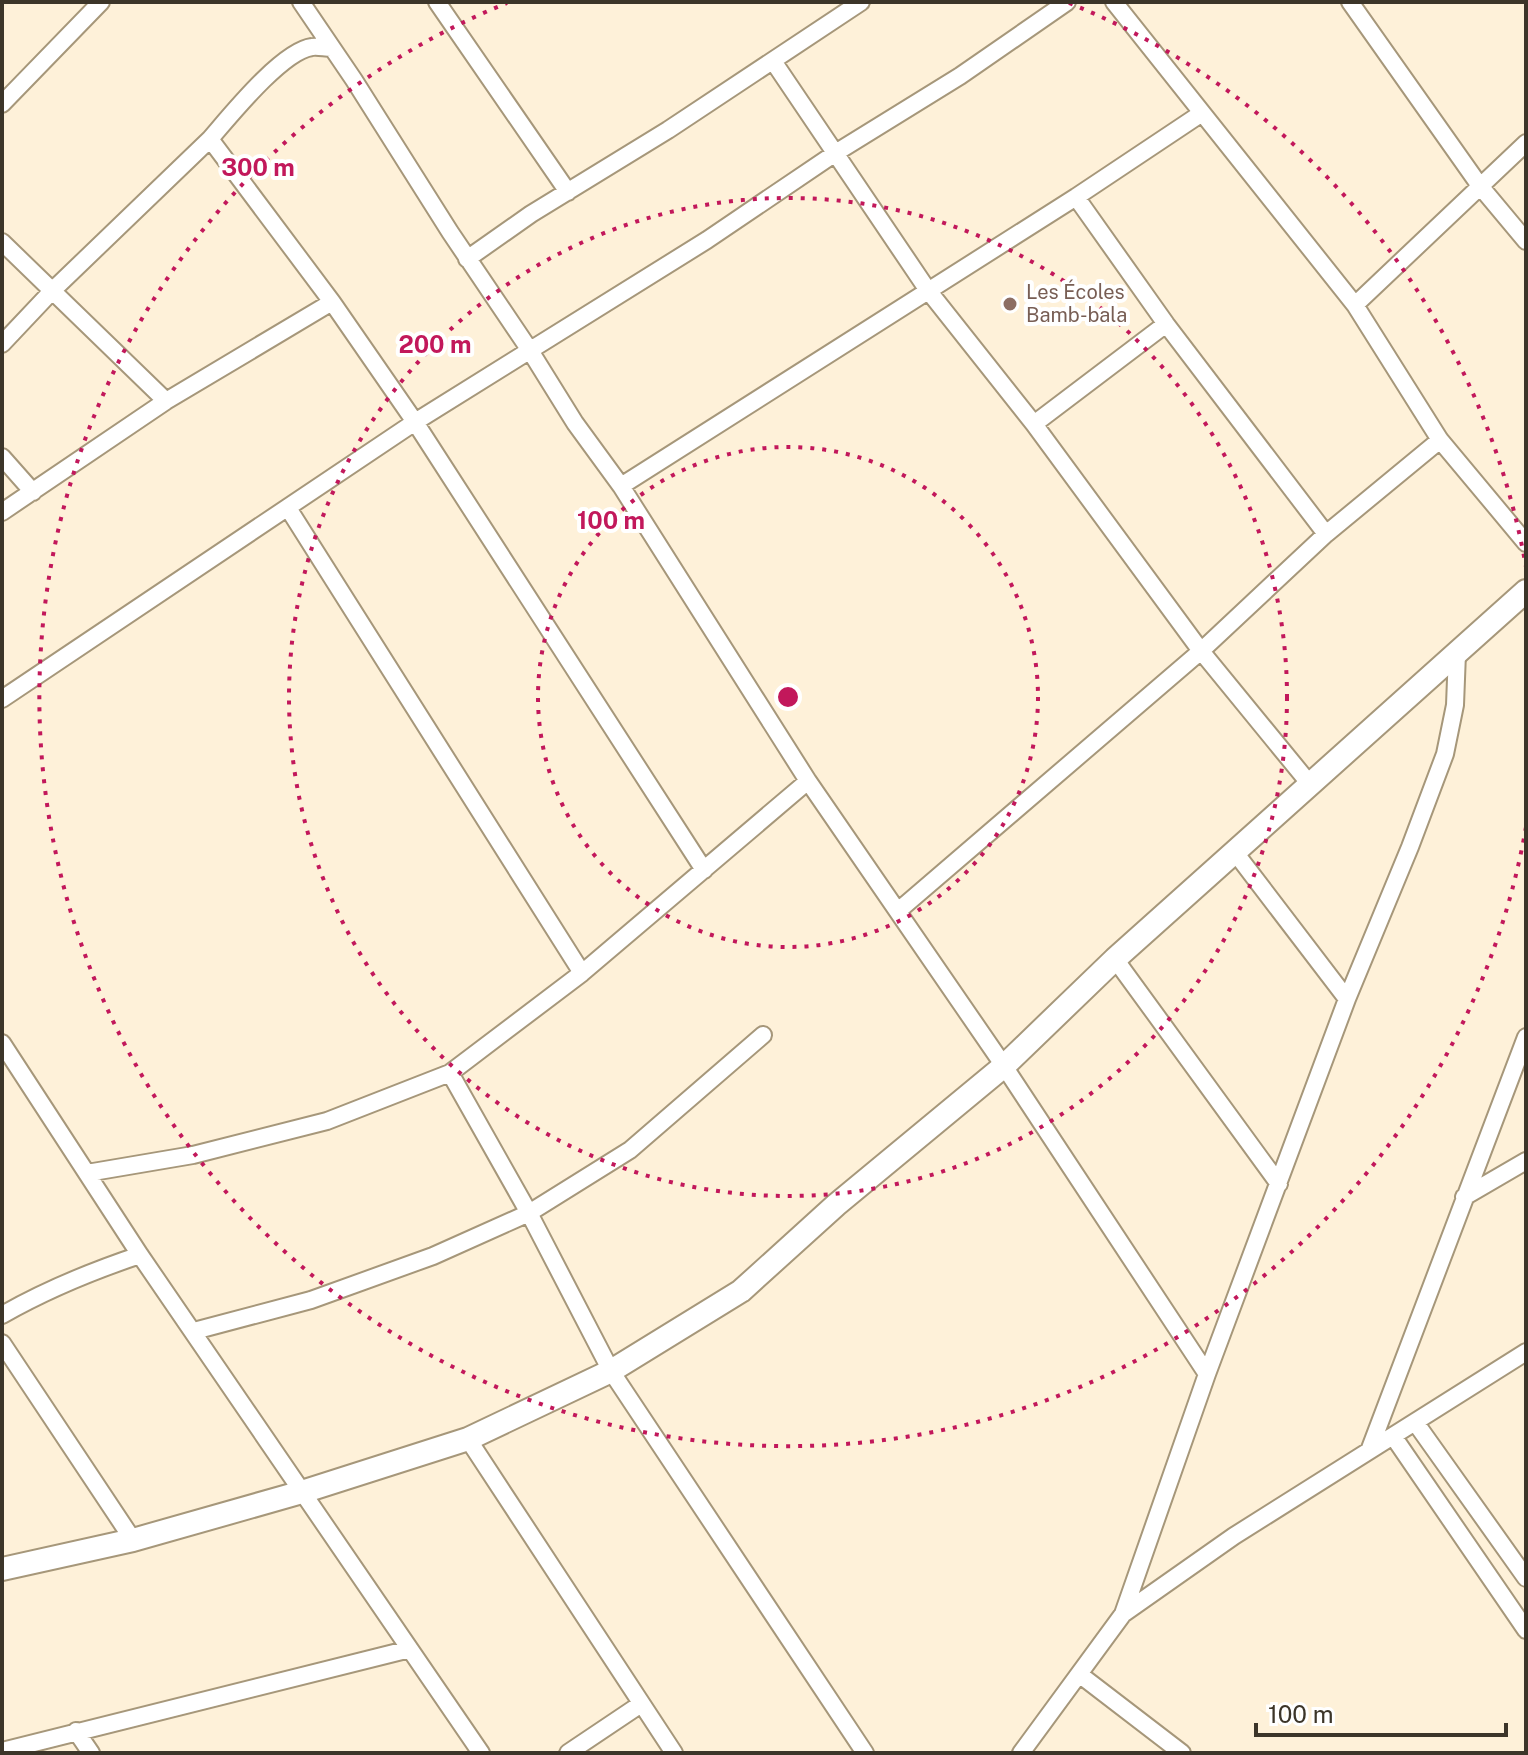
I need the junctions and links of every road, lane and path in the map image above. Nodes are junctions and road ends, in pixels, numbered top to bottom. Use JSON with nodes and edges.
{"nodes":[{"id":1,"x":101,"y":2,"type":"edge"},
{"id":2,"x":301,"y":2,"type":"edge"},
{"id":3,"x":437,"y":2,"type":"edge"},
{"id":4,"x":861,"y":2,"type":"edge"},
{"id":5,"x":1067,"y":2,"type":"edge"},
{"id":6,"x":1114,"y":2,"type":"edge"},
{"id":7,"x":1350,"y":2,"type":"edge"},
{"id":8,"x":331,"y":48,"type":"junction"},
{"id":9,"x":773,"y":61,"type":"junction"},
{"id":10,"x":2,"y":104,"type":"edge"},
{"id":11,"x":1202,"y":113,"type":"junction"},
{"id":12,"x":210,"y":139,"type":"junction"},
{"id":13,"x":1526,"y":143,"type":"edge"},
{"id":14,"x":837,"y":152,"type":"junction"},
{"id":15,"x":1480,"y":186,"type":"junction"},
{"id":16,"x":568,"y":192,"type":"junction"},
{"id":17,"x":1076,"y":197,"type":"junction"},
{"id":18,"x":1526,"y":241,"type":"edge"},
{"id":19,"x":2,"y":242,"type":"edge"},
{"id":20,"x":467,"y":259,"type":"junction"},
{"id":21,"x":927,"y":289,"type":"junction"},
{"id":22,"x":52,"y":291,"type":"junction"},
{"id":23,"x":332,"y":302,"type":"junction"},
{"id":24,"x":1355,"y":305,"type":"junction"},
{"id":25,"x":1166,"y":324,"type":"junction"},
{"id":26,"x":2,"y":344,"type":"edge"},
{"id":27,"x":529,"y":349,"type":"junction"},
{"id":28,"x":166,"y":401,"type":"junction"},
{"id":29,"x":415,"y":422,"type":"junction"},
{"id":30,"x":1034,"y":424,"type":"junction"},
{"id":31,"x":1440,"y":440,"type":"junction"},
{"id":32,"x":2,"y":457,"type":"edge"},
{"id":33,"x":621,"y":486,"type":"junction"},
{"id":34,"x":33,"y":492,"type":"junction"},
{"id":35,"x":288,"y":508,"type":"junction"},
{"id":36,"x":2,"y":512,"type":"edge"},
{"id":37,"x":1326,"y":534,"type":"junction"},
{"id":38,"x":1526,"y":543,"type":"edge"},
{"id":39,"x":1526,"y":591,"type":"edge"},
{"id":40,"x":1201,"y":651,"type":"junction"},
{"id":41,"x":1457,"y":653,"type":"junction"},
{"id":42,"x":2,"y":699,"type":"edge"},
{"id":43,"x":808,"y":781,"type":"junction"},
{"id":44,"x":1309,"y":783,"type":"junction"},
{"id":45,"x":1234,"y":851,"type":"junction"},
{"id":46,"x":704,"y":870,"type":"junction"},
{"id":47,"x":898,"y":911,"type":"junction"},
{"id":48,"x":1115,"y":959,"type":"junction"},
{"id":49,"x":582,"y":973,"type":"junction"},
{"id":50,"x":1347,"y":999,"type":"junction"},
{"id":51,"x":763,"y":1035,"type":"dead end"},
{"id":52,"x":1526,"y":1037,"type":"edge"},
{"id":53,"x":2,"y":1043,"type":"edge"},
{"id":54,"x":1004,"y":1066,"type":"junction"},
{"id":55,"x":450,"y":1073,"type":"junction"},
{"id":56,"x":1526,"y":1161,"type":"edge"},
{"id":57,"x":87,"y":1173,"type":"junction"},
{"id":58,"x":1279,"y":1184,"type":"junction"},
{"id":59,"x":1464,"y":1197,"type":"junction"},
{"id":60,"x":529,"y":1213,"type":"junction"},
{"id":61,"x":140,"y":1255,"type":"junction"},
{"id":62,"x":2,"y":1315,"type":"edge"},
{"id":63,"x":194,"y":1331,"type":"junction"},
{"id":64,"x":2,"y":1343,"type":"edge"},
{"id":65,"x":1526,"y":1352,"type":"edge"},
{"id":66,"x":611,"y":1371,"type":"junction"},
{"id":67,"x":1207,"y":1374,"type":"junction"},
{"id":68,"x":1415,"y":1422,"type":"junction"},
{"id":69,"x":1393,"y":1436,"type":"junction"},
{"id":70,"x":468,"y":1439,"type":"junction"},
{"id":71,"x":1369,"y":1451,"type":"junction"},
{"id":72,"x":302,"y":1492,"type":"junction"},
{"id":73,"x":133,"y":1540,"type":"junction"},
{"id":74,"x":2,"y":1569,"type":"edge"},
{"id":75,"x":1526,"y":1578,"type":"edge"},
{"id":76,"x":1123,"y":1614,"type":"junction"},
{"id":77,"x":1526,"y":1630,"type":"edge"},
{"id":78,"x":410,"y":1649,"type":"junction"},
{"id":79,"x":1079,"y":1674,"type":"junction"},
{"id":80,"x":641,"y":1704,"type":"junction"},
{"id":81,"x":76,"y":1731,"type":"junction"},
{"id":82,"x":2,"y":1751,"type":"edge"},
{"id":83,"x":91,"y":1753,"type":"edge"},
{"id":84,"x":481,"y":1753,"type":"edge"},
{"id":85,"x":568,"y":1753,"type":"edge"},
{"id":86,"x":674,"y":1753,"type":"edge"},
{"id":87,"x":865,"y":1753,"type":"edge"},
{"id":88,"x":1021,"y":1753,"type":"edge"},
{"id":89,"x":1182,"y":1753,"type":"edge"}],
"edges":[{"from":1,"to":10,"type":"street"},
{"from":2,"to":8,"type":"street"},
{"from":3,"to":16,"type":"street"},
{"from":4,"to":9,"type":"street"},
{"from":5,"to":14,"type":"street"},
{"from":6,"to":11,"type":"street"},
{"from":7,"to":15,"type":"street"},
{"from":8,"to":12,"type":"street"},
{"from":8,"to":20,"type":"street"},
{"from":9,"to":14,"type":"street"},
{"from":9,"to":16,"type":"street"},
{"from":11,"to":17,"type":"street"},
{"from":11,"to":24,"type":"street"},
{"from":12,"to":22,"type":"street"},
{"from":12,"to":23,"type":"street"},
{"from":13,"to":15,"type":"street"},
{"from":14,"to":21,"type":"street"},
{"from":14,"to":27,"type":"street"},
{"from":15,"to":18,"type":"street"},
{"from":15,"to":24,"type":"street"},
{"from":16,"to":20,"type":"street"},
{"from":17,"to":21,"type":"street"},
{"from":17,"to":25,"type":"street"},
{"from":19,"to":22,"type":"street"},
{"from":20,"to":27,"type":"street"},
{"from":21,"to":30,"type":"street"},
{"from":21,"to":33,"type":"street"},
{"from":22,"to":26,"type":"street"},
{"from":22,"to":28,"type":"street"},
{"from":23,"to":28,"type":"street"},
{"from":23,"to":29,"type":"street"},
{"from":24,"to":31,"type":"street"},
{"from":25,"to":30,"type":"street"},
{"from":25,"to":37,"type":"street"},
{"from":27,"to":29,"type":"street"},
{"from":27,"to":33,"type":"street"},
{"from":28,"to":34,"type":"street"},
{"from":29,"to":35,"type":"street"},
{"from":29,"to":46,"type":"street"},
{"from":30,"to":40,"type":"street"},
{"from":31,"to":37,"type":"street"},
{"from":31,"to":38,"type":"street"},
{"from":32,"to":34,"type":"street"},
{"from":33,"to":43,"type":"street"},
{"from":34,"to":36,"type":"street"},
{"from":35,"to":42,"type":"street"},
{"from":35,"to":49,"type":"street"},
{"from":37,"to":40,"type":"street"},
{"from":39,"to":41,"type":"street"},
{"from":40,"to":44,"type":"street"},
{"from":40,"to":47,"type":"street"},
{"from":41,"to":44,"type":"street"},
{"from":41,"to":50,"type":"street"},
{"from":43,"to":46,"type":"street"},
{"from":43,"to":47,"type":"street"},
{"from":44,"to":45,"type":"street"},
{"from":45,"to":48,"type":"street"},
{"from":45,"to":50,"type":"street"},
{"from":46,"to":49,"type":"street"},
{"from":47,"to":54,"type":"street"},
{"from":48,"to":54,"type":"street"},
{"from":48,"to":58,"type":"street"},
{"from":49,"to":55,"type":"street"},
{"from":50,"to":58,"type":"street"},
{"from":51,"to":60,"type":"street"},
{"from":52,"to":59,"type":"street"},
{"from":53,"to":57,"type":"street"},
{"from":54,"to":66,"type":"street"},
{"from":54,"to":67,"type":"street"},
{"from":55,"to":57,"type":"street"},
{"from":55,"to":60,"type":"street"},
{"from":56,"to":59,"type":"street"},
{"from":57,"to":61,"type":"street"},
{"from":58,"to":67,"type":"street"},
{"from":59,"to":71,"type":"street"},
{"from":60,"to":63,"type":"street"},
{"from":60,"to":66,"type":"street"},
{"from":61,"to":62,"type":"street"},
{"from":61,"to":63,"type":"street"},
{"from":63,"to":72,"type":"street"},
{"from":64,"to":73,"type":"street"},
{"from":65,"to":68,"type":"street"},
{"from":66,"to":70,"type":"street"},
{"from":66,"to":87,"type":"street"},
{"from":67,"to":76,"type":"street"},
{"from":68,"to":69,"type":"street"},
{"from":68,"to":75,"type":"street"},
{"from":69,"to":71,"type":"street"},
{"from":69,"to":77,"type":"street"},
{"from":70,"to":72,"type":"street"},
{"from":70,"to":80,"type":"street"},
{"from":71,"to":76,"type":"street"},
{"from":72,"to":73,"type":"street"},
{"from":72,"to":78,"type":"street"},
{"from":73,"to":74,"type":"street"},
{"from":76,"to":79,"type":"street"},
{"from":78,"to":81,"type":"street"},
{"from":78,"to":84,"type":"street"},
{"from":79,"to":88,"type":"street"},
{"from":79,"to":89,"type":"street"},
{"from":80,"to":85,"type":"street"},
{"from":80,"to":86,"type":"street"},
{"from":81,"to":82,"type":"street"},
{"from":81,"to":83,"type":"street"}]}
